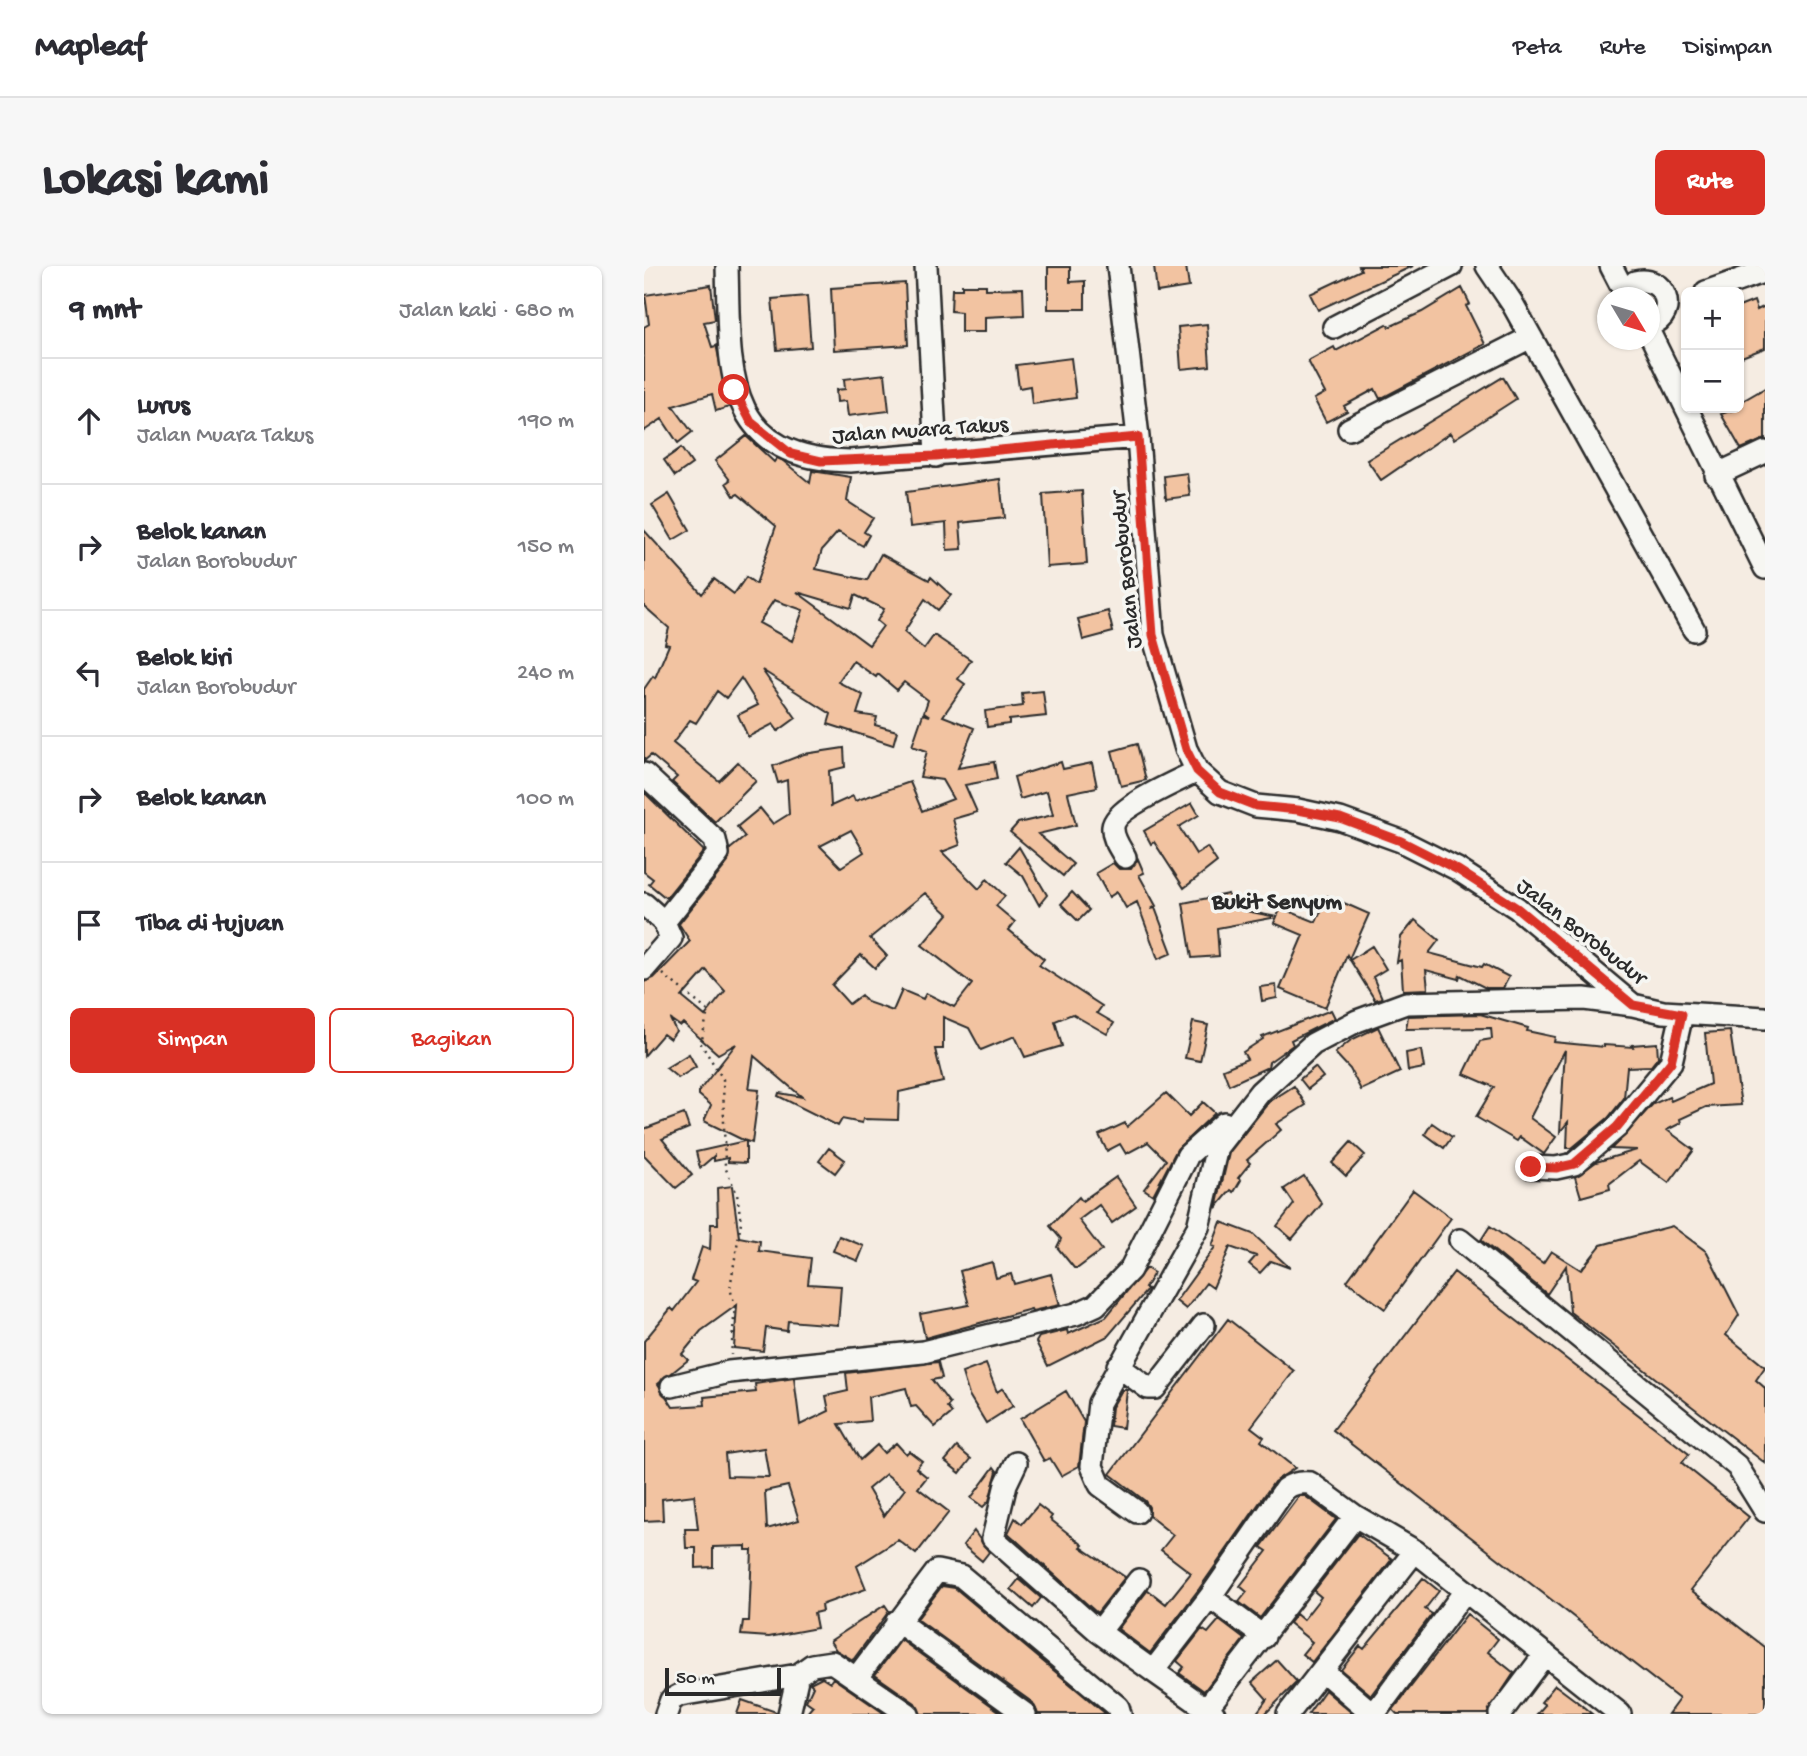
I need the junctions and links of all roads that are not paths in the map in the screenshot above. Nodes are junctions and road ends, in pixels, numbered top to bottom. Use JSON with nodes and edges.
{"nodes":[{"id":1,"x":727,"y":266,"type":"edge"},
{"id":2,"x":926,"y":266,"type":"edge"},
{"id":3,"x":1118,"y":266,"type":"edge"},
{"id":4,"x":1451,"y":266,"type":"edge"},
{"id":5,"x":1487,"y":266,"type":"edge"},
{"id":6,"x":1611,"y":266,"type":"edge"},
{"id":7,"x":1765,"y":271,"type":"edge"},
{"id":8,"x":1630,"y":284,"type":"edge"},
{"id":9,"x":1720,"y":287,"type":"edge"},
{"id":10,"x":1677,"y":303,"type":"edge"},
{"id":11,"x":1660,"y":320,"type":"edge"},
{"id":12,"x":1334,"y":327,"type":"dead end"},
{"id":13,"x":1531,"y":337,"type":"junction"},
{"id":14,"x":1658,"y":350,"type":"edge"},
{"id":15,"x":1349,"y":429,"type":"dead end"},
{"id":16,"x":1138,"y":437,"type":"junction"},
{"id":17,"x":1765,"y":452,"type":"edge"},
{"id":18,"x":936,"y":456,"type":"junction"},
{"id":19,"x":1717,"y":475,"type":"junction"},
{"id":20,"x":1765,"y":568,"type":"edge"},
{"id":21,"x":1695,"y":630,"type":"dead end"},
{"id":22,"x":1197,"y":771,"type":"junction"},
{"id":23,"x":644,"y":774,"type":"edge"},
{"id":24,"x":1125,"y":857,"type":"dead end"},
{"id":25,"x":644,"y":905,"type":"edge"},
{"id":26,"x":664,"y":922,"type":"junction"},
{"id":27,"x":647,"y":966,"type":"edge"},
{"id":28,"x":1633,"y":1005,"type":"junction"},
{"id":29,"x":1682,"y":1014,"type":"junction"},
{"id":30,"x":1765,"y":1018,"type":"edge"},
{"id":31,"x":1260,"y":1092,"type":"junction"},
{"id":32,"x":1531,"y":1167,"type":"dead end"},
{"id":33,"x":1460,"y":1240,"type":"dead end"},
{"id":34,"x":1204,"y":1325,"type":"dead end"},
{"id":35,"x":1118,"y":1366,"type":"junction"},
{"id":36,"x":672,"y":1387,"type":"dead end"},
{"id":37,"x":1016,"y":1462,"type":"dead end"},
{"id":38,"x":1765,"y":1511,"type":"edge"},
{"id":39,"x":1138,"y":1513,"type":"dead end"},
{"id":40,"x":1355,"y":1516,"type":"junction"},
{"id":41,"x":1415,"y":1552,"type":"junction"},
{"id":42,"x":1139,"y":1580,"type":"dead end"},
{"id":43,"x":1465,"y":1591,"type":"junction"},
{"id":44,"x":1210,"y":1597,"type":"junction"},
{"id":45,"x":897,"y":1622,"type":"junction"},
{"id":46,"x":1099,"y":1632,"type":"junction"},
{"id":47,"x":1264,"y":1637,"type":"junction"},
{"id":48,"x":1545,"y":1654,"type":"junction"},
{"id":49,"x":1153,"y":1671,"type":"junction"},
{"id":50,"x":1323,"y":1671,"type":"junction"},
{"id":51,"x":798,"y":1675,"type":"junction"},
{"id":52,"x":857,"y":1677,"type":"junction"},
{"id":53,"x":1198,"y":1708,"type":"edge"},
{"id":54,"x":666,"y":1714,"type":"edge"},
{"id":55,"x":789,"y":1714,"type":"edge"},
{"id":56,"x":908,"y":1714,"type":"edge"},
{"id":57,"x":1025,"y":1714,"type":"edge"},
{"id":58,"x":1120,"y":1714,"type":"edge"},
{"id":59,"x":1288,"y":1714,"type":"edge"},
{"id":60,"x":1374,"y":1714,"type":"edge"},
{"id":61,"x":1500,"y":1714,"type":"edge"},
{"id":62,"x":1620,"y":1714,"type":"edge"}],
"edges":[{"from":1,"to":18,"type":"street","name":"Jalan Muara Takus"},
{"from":2,"to":18,"type":"street"},
{"from":3,"to":16,"type":"street","name":"Jalan Borobudur"},
{"from":4,"to":12,"type":"street"},
{"from":5,"to":13,"type":"street"},
{"from":6,"to":8,"type":"street"},
{"from":7,"to":9,"type":"street"},
{"from":8,"to":10,"type":"street"},
{"from":10,"to":11,"type":"street"},
{"from":13,"to":15,"type":"street"},
{"from":13,"to":21,"type":"street"},
{"from":14,"to":19,"type":"street"},
{"from":16,"to":18,"type":"street","name":"Jalan Muara Takus"},
{"from":16,"to":22,"type":"street","name":"Jalan Borobudur"},
{"from":17,"to":19,"type":"street"},
{"from":19,"to":20,"type":"street"},
{"from":22,"to":24,"type":"street"},
{"from":22,"to":28,"type":"street","name":"Jalan Borobudur"},
{"from":23,"to":26,"type":"street"},
{"from":25,"to":26,"type":"street"},
{"from":26,"to":27,"type":"street"},
{"from":28,"to":29,"type":"street","name":"Jalan Borobudur"},
{"from":28,"to":31,"type":"street"},
{"from":29,"to":30,"type":"street","name":"Jalan Borobudur"},
{"from":29,"to":32,"type":"street"},
{"from":31,"to":35,"type":"street"},
{"from":31,"to":36,"type":"street"},
{"from":33,"to":38,"type":"street"},
{"from":34,"to":35,"type":"street"},
{"from":35,"to":39,"type":"street"},
{"from":37,"to":46,"type":"street"},
{"from":40,"to":41,"type":"street"},
{"from":40,"to":44,"type":"street"},
{"from":40,"to":47,"type":"street"},
{"from":41,"to":43,"type":"street"},
{"from":41,"to":50,"type":"street"},
{"from":42,"to":46,"type":"street"},
{"from":43,"to":48,"type":"street"},
{"from":43,"to":60,"type":"street"},
{"from":44,"to":47,"type":"street"},
{"from":44,"to":49,"type":"street"},
{"from":45,"to":52,"type":"street"},
{"from":45,"to":57,"type":"street"},
{"from":45,"to":58,"type":"street"},
{"from":46,"to":49,"type":"street"},
{"from":47,"to":53,"type":"street"},
{"from":48,"to":61,"type":"street"},
{"from":48,"to":62,"type":"street"},
{"from":49,"to":53,"type":"street"},
{"from":50,"to":59,"type":"street"},
{"from":50,"to":60,"type":"street"},
{"from":51,"to":52,"type":"street"},
{"from":51,"to":54,"type":"street"},
{"from":51,"to":55,"type":"street"},
{"from":52,"to":56,"type":"street"}]}
